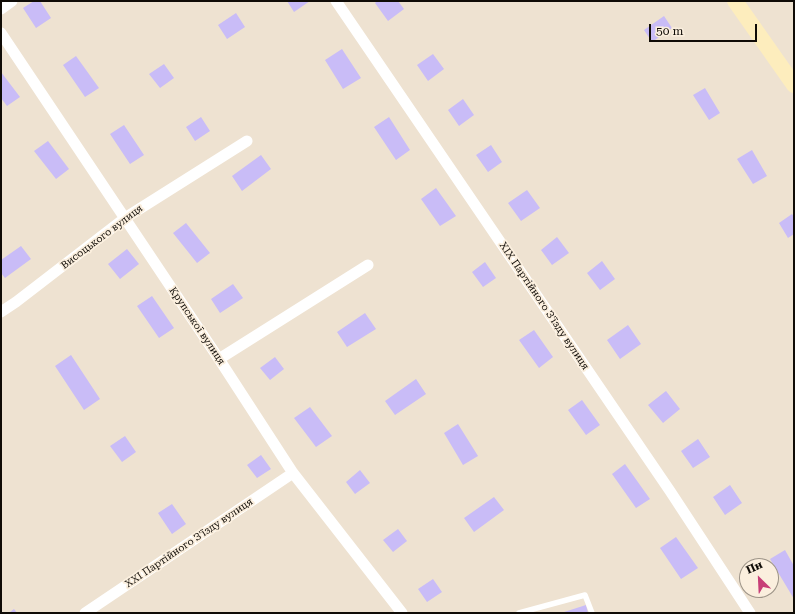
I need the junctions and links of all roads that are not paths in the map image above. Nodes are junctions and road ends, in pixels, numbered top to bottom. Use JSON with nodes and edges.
{"nodes":[{"id":1,"x":12,"y":1,"type":"edge"},
{"id":2,"x":336,"y":1,"type":"edge"},
{"id":3,"x":735,"y":1,"type":"edge"},
{"id":4,"x":1,"y":9,"type":"edge"},
{"id":5,"x":1,"y":34,"type":"edge"},
{"id":6,"x":794,"y":85,"type":"edge"},
{"id":7,"x":247,"y":141,"type":"dead end"},
{"id":8,"x":125,"y":218,"type":"junction"},
{"id":9,"x":368,"y":265,"type":"dead end"},
{"id":10,"x":1,"y":312,"type":"edge"},
{"id":11,"x":219,"y":359,"type":"junction"},
{"id":12,"x":293,"y":472,"type":"junction"},
{"id":13,"x":85,"y":613,"type":"edge"},
{"id":14,"x":402,"y":613,"type":"edge"},
{"id":15,"x":519,"y":613,"type":"edge"},
{"id":16,"x":592,"y":613,"type":"edge"},
{"id":17,"x":750,"y":613,"type":"edge"}],
"edges":[{"from":1,"to":4,"type":"street"},
{"from":2,"to":17,"type":"street","name":"XIX Партійного З'їзду вулиця"},
{"from":3,"to":6,"type":"main road"},
{"from":5,"to":8,"type":"street","name":"Крупської вулиця"},
{"from":7,"to":8,"type":"street","name":"Висоцького вулиця"},
{"from":8,"to":10,"type":"street","name":"Висоцького вулиця"},
{"from":8,"to":11,"type":"street","name":"Крупської вулиця"},
{"from":9,"to":11,"type":"street"},
{"from":11,"to":12,"type":"street","name":"Крупської вулиця"},
{"from":12,"to":13,"type":"street","name":"XXI Партійного З'їзду вулиця"},
{"from":12,"to":14,"type":"street","name":"Крупської вулиця"},
{"from":15,"to":16,"type":"lane"}]}
